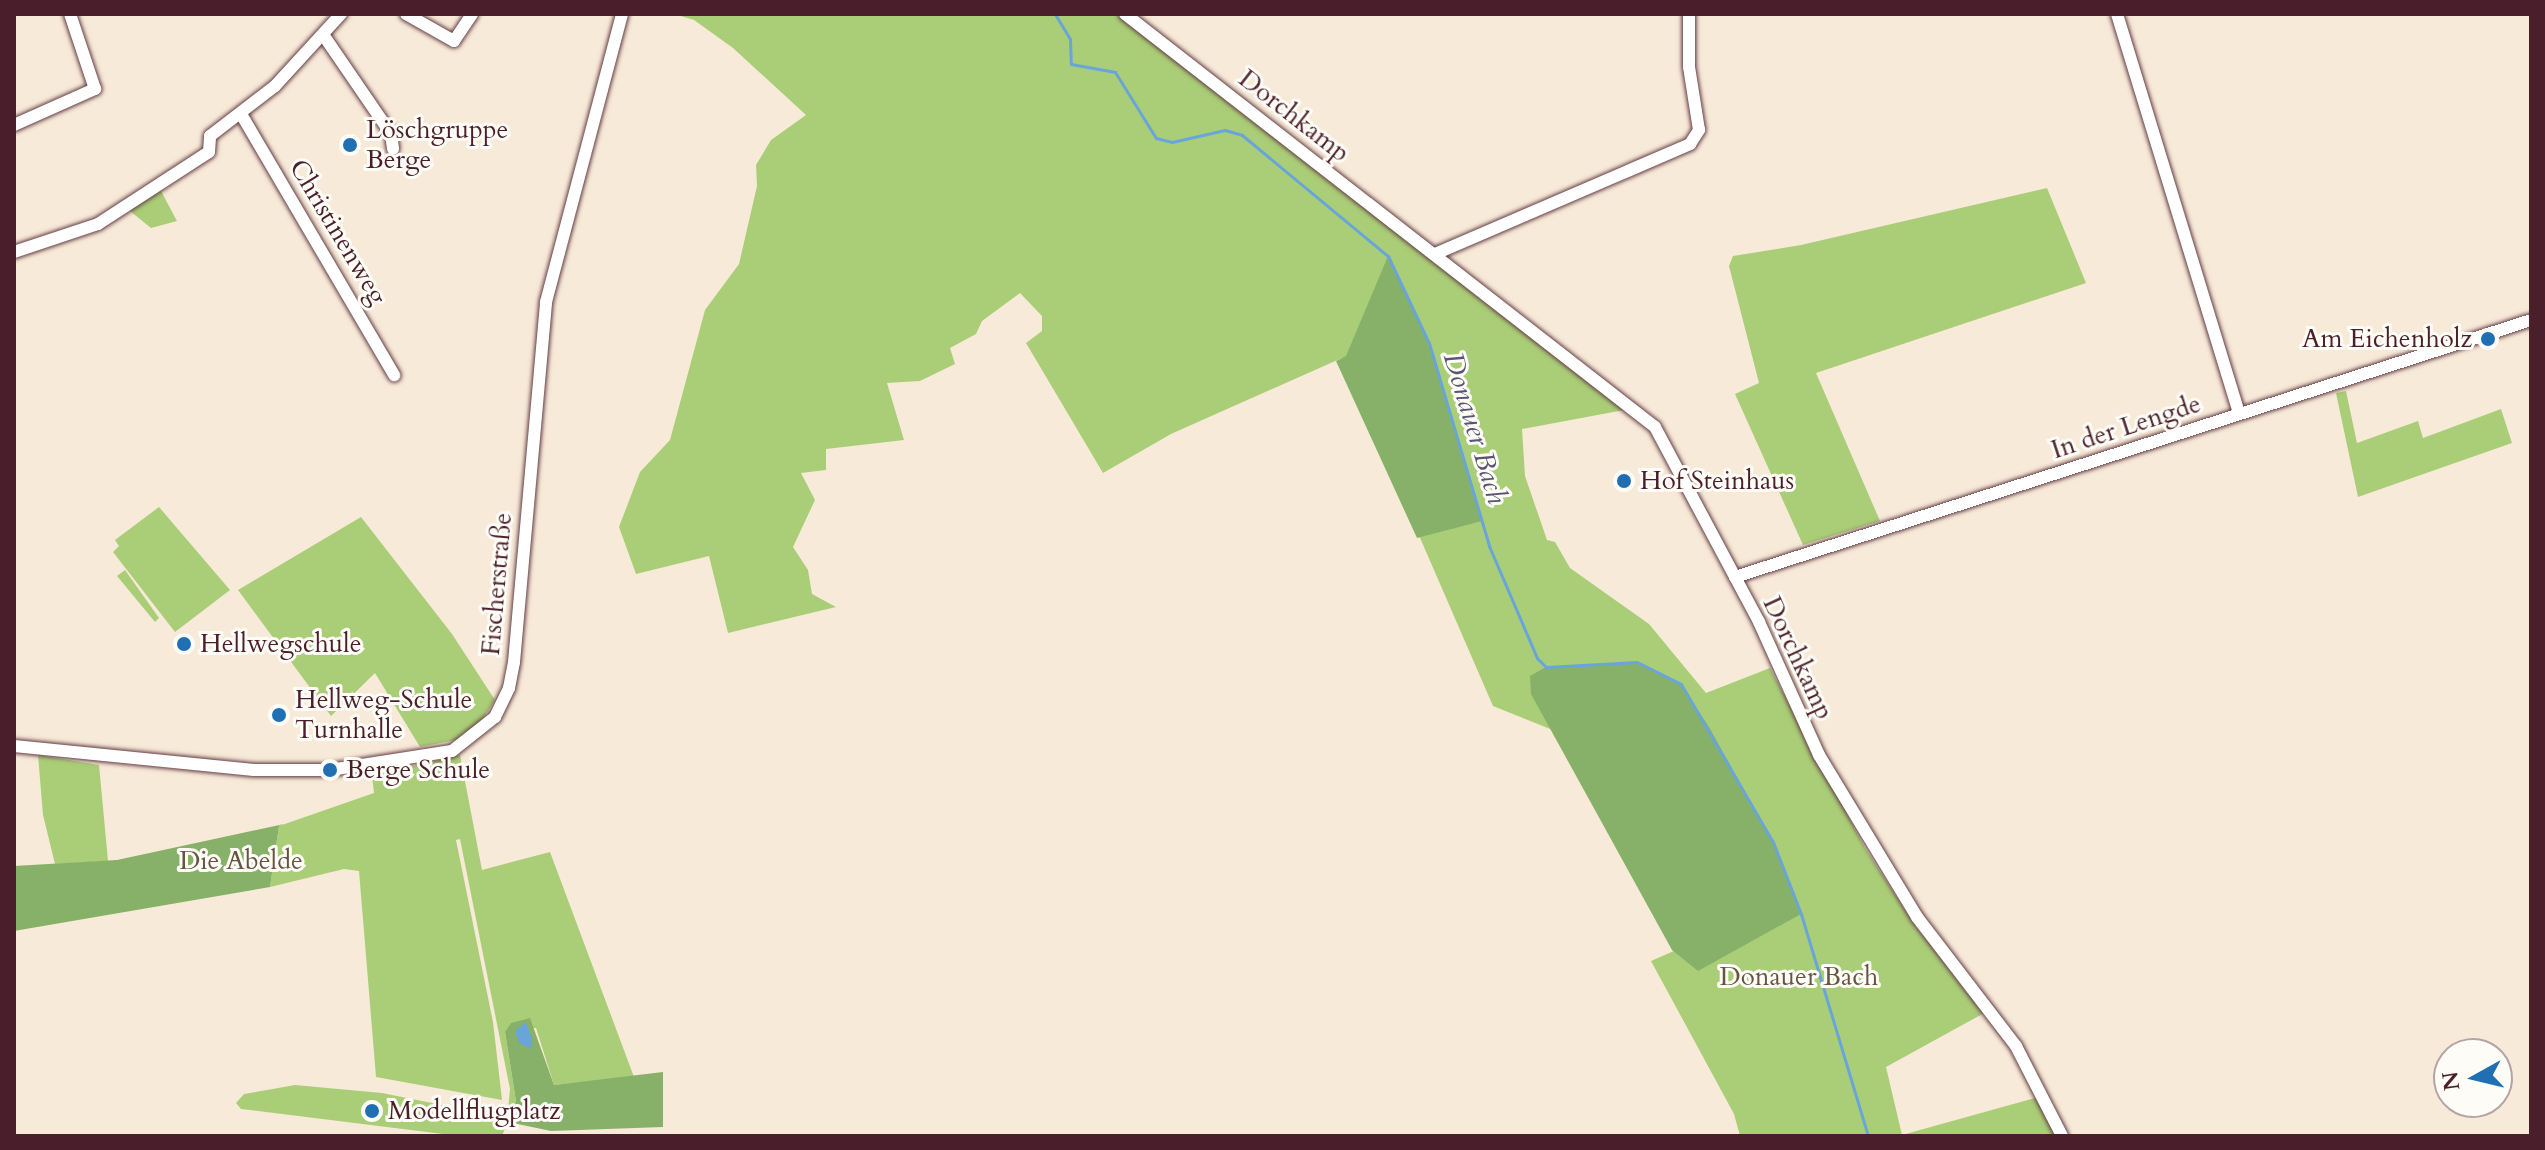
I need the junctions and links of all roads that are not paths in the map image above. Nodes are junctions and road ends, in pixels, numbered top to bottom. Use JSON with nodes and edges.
{"nodes":[{"id":1,"x":70,"y":14,"type":"edge"},
{"id":2,"x":341,"y":14,"type":"edge"},
{"id":3,"x":406,"y":14,"type":"edge"},
{"id":4,"x":472,"y":14,"type":"edge"},
{"id":5,"x":622,"y":14,"type":"edge"},
{"id":6,"x":1125,"y":14,"type":"edge"},
{"id":7,"x":1689,"y":14,"type":"edge"},
{"id":8,"x":2117,"y":14,"type":"edge"},
{"id":9,"x":324,"y":36,"type":"junction"},
{"id":10,"x":241,"y":114,"type":"junction"},
{"id":11,"x":14,"y":125,"type":"edge"},
{"id":12,"x":393,"y":149,"type":"dead end"},
{"id":13,"x":15,"y":249,"type":"edge"},
{"id":14,"x":1435,"y":254,"type":"junction"},
{"id":15,"x":2531,"y":320,"type":"edge"},
{"id":16,"x":394,"y":375,"type":"dead end"},
{"id":17,"x":2239,"y":414,"type":"junction"},
{"id":18,"x":1735,"y":577,"type":"junction"},
{"id":19,"x":14,"y":746,"type":"edge"},
{"id":20,"x":2062,"y":1136,"type":"edge"}],
"edges":[{"from":1,"to":11,"type":"street"},
{"from":2,"to":9,"type":"street"},
{"from":3,"to":4,"type":"street"},
{"from":5,"to":19,"type":"street","name":"Fischerstraße"},
{"from":6,"to":14,"type":"street","name":"Dorchkamp"},
{"from":7,"to":14,"type":"street"},
{"from":8,"to":17,"type":"street"},
{"from":9,"to":10,"type":"street"},
{"from":9,"to":12,"type":"street"},
{"from":10,"to":13,"type":"street"},
{"from":10,"to":16,"type":"street","name":"Christinenweg"},
{"from":14,"to":18,"type":"street","name":"Dorchkamp"},
{"from":15,"to":17,"type":"street","name":"In der Lengde"},
{"from":17,"to":18,"type":"street","name":"In der Lengde"},
{"from":18,"to":20,"type":"street","name":"Dorchkamp"}]}
